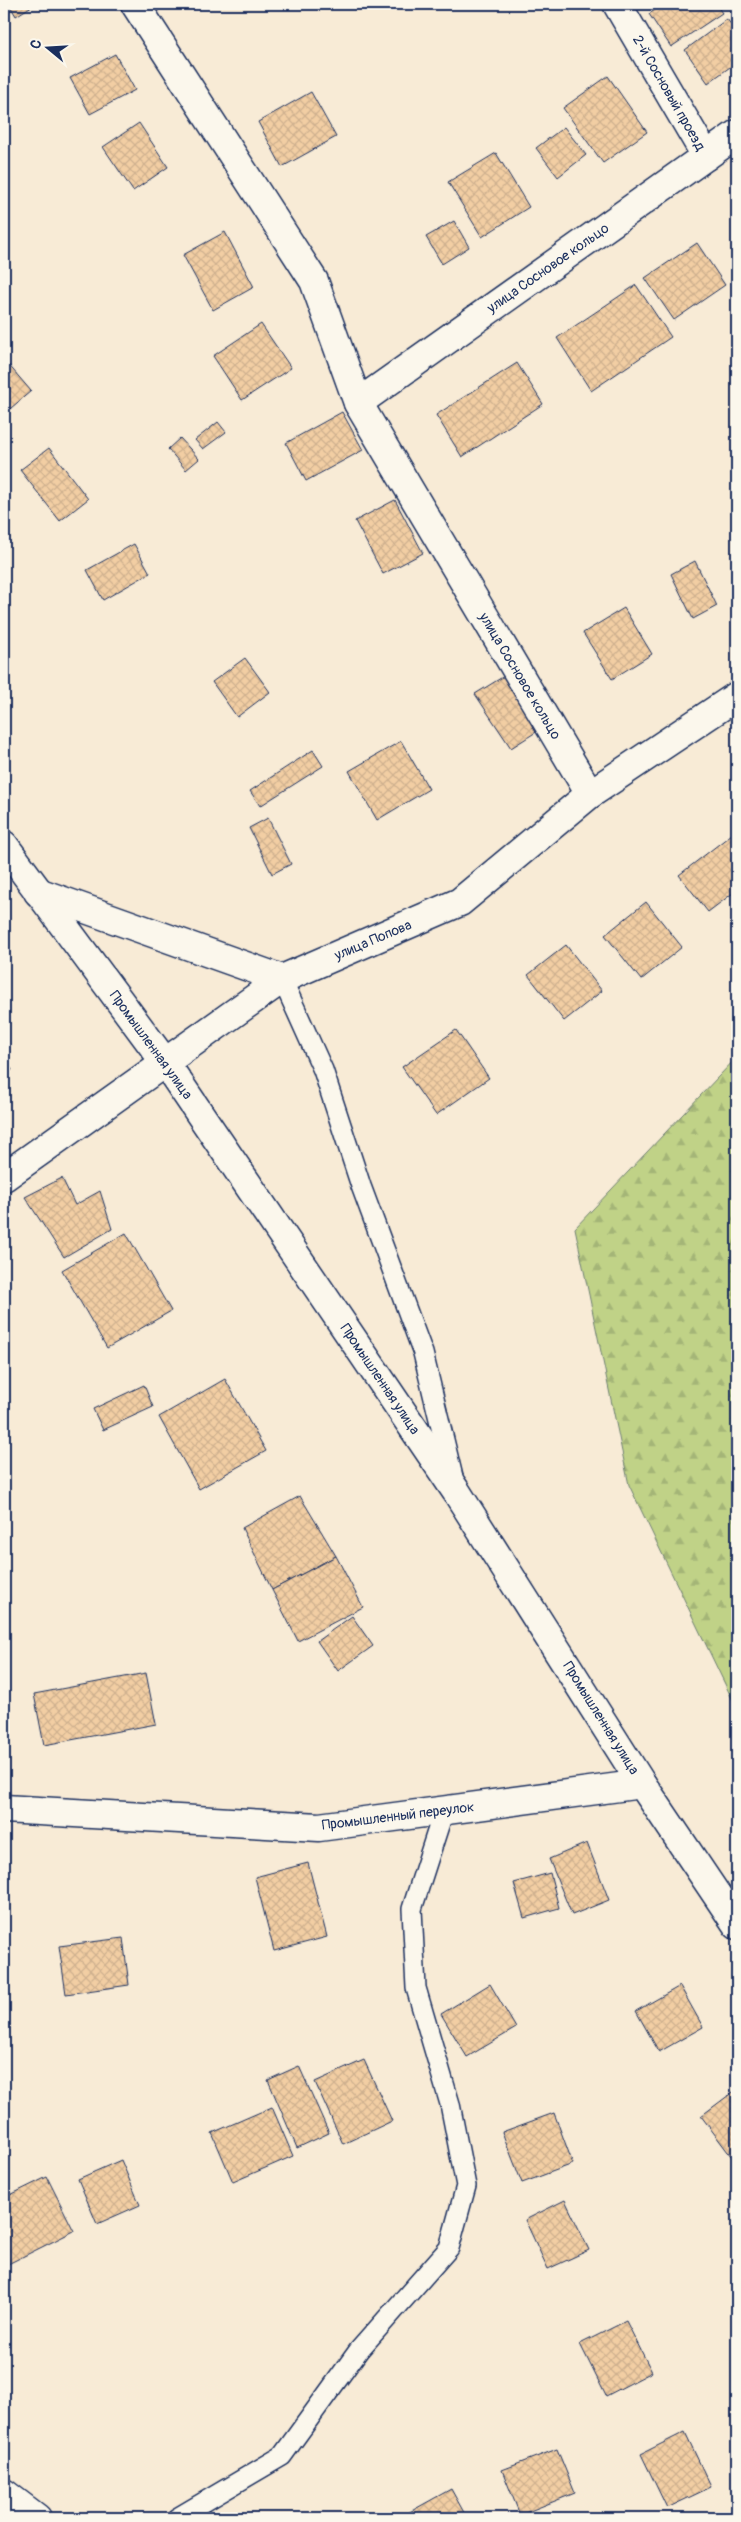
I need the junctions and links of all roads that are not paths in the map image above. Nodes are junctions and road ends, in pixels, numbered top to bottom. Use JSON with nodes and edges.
{"nodes":[{"id":1,"x":135,"y":4,"type":"edge"},
{"id":2,"x":617,"y":4,"type":"edge"},
{"id":3,"x":737,"y":134,"type":"edge"},
{"id":4,"x":706,"y":156,"type":"junction"},
{"id":5,"x":358,"y":403,"type":"junction"},
{"id":6,"x":737,"y":696,"type":"edge"},
{"id":7,"x":590,"y":794,"type":"junction"},
{"id":8,"x":4,"y":845,"type":"edge"},
{"id":9,"x":38,"y":892,"type":"junction"},
{"id":10,"x":282,"y":979,"type":"junction"},
{"id":11,"x":164,"y":1061,"type":"junction"},
{"id":12,"x":4,"y":1177,"type":"edge"},
{"id":13,"x":456,"y":1490,"type":"junction"},
{"id":14,"x":642,"y":1784,"type":"junction"},
{"id":15,"x":4,"y":1809,"type":"edge"},
{"id":16,"x":444,"y":1810,"type":"junction"},
{"id":17,"x":737,"y":1925,"type":"edge"},
{"id":18,"x":4,"y":2493,"type":"edge"},
{"id":19,"x":37,"y":2518,"type":"edge"},
{"id":20,"x":177,"y":2518,"type":"edge"}],
"edges":[{"from":1,"to":5,"type":"street","name":"улица Сосновое кольцо"},
{"from":2,"to":4,"type":"street","name":"2-й Сосновый проезд"},
{"from":3,"to":4,"type":"street","name":"улица Сосновое кольцо"},
{"from":4,"to":5,"type":"street","name":"улица Сосновое кольцо"},
{"from":5,"to":7,"type":"street","name":"улица Сосновое кольцо"},
{"from":6,"to":7,"type":"street","name":"улица Попова"},
{"from":7,"to":10,"type":"street","name":"улица Попова"},
{"from":8,"to":9,"type":"street","name":"Промышленная улица"},
{"from":9,"to":10,"type":"street"},
{"from":9,"to":11,"type":"street","name":"Промышленная улица"},
{"from":10,"to":11,"type":"street","name":"улица Попова"},
{"from":10,"to":13,"type":"lane"},
{"from":11,"to":12,"type":"street","name":"улица Попова"},
{"from":11,"to":13,"type":"street","name":"Промышленная улица"},
{"from":13,"to":14,"type":"street","name":"Промышленная улица"},
{"from":14,"to":16,"type":"street","name":"Промышленный переулок"},
{"from":14,"to":17,"type":"street","name":"Промышленная улица"},
{"from":15,"to":16,"type":"street","name":"Промышленный переулок"},
{"from":16,"to":20,"type":"lane"},
{"from":18,"to":19,"type":"street"}]}
